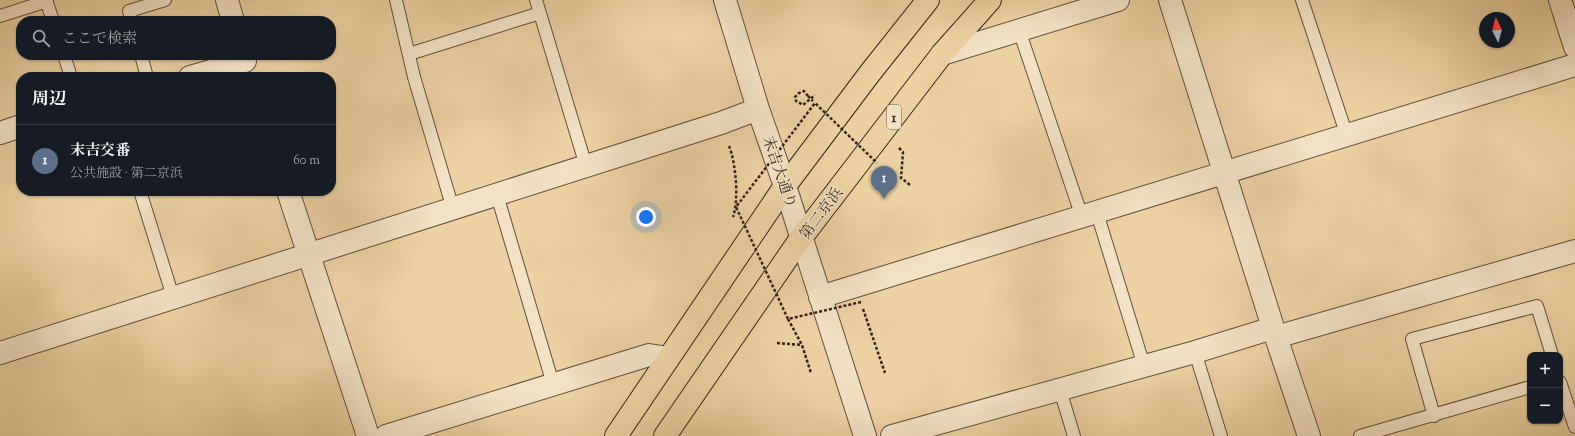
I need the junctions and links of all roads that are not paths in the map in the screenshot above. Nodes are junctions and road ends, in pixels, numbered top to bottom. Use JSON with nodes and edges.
{"nodes":[{"id":1,"x":165,"y":0,"type":"edge"},
{"id":2,"x":227,"y":0,"type":"edge"},
{"id":3,"x":396,"y":0,"type":"edge"},
{"id":4,"x":536,"y":0,"type":"edge"},
{"id":5,"x":725,"y":0,"type":"edge"},
{"id":6,"x":928,"y":0,"type":"edge"},
{"id":7,"x":990,"y":0,"type":"edge"},
{"id":8,"x":1118,"y":0,"type":"edge"},
{"id":9,"x":1170,"y":0,"type":"edge"},
{"id":10,"x":1302,"y":0,"type":"edge"},
{"id":11,"x":1560,"y":0,"type":"edge"},
{"id":12,"x":47,"y":1,"type":"edge"},
{"id":13,"x":540,"y":13,"type":"junction"},
{"id":14,"x":0,"y":16,"type":"edge"},
{"id":15,"x":52,"y":16,"type":"edge"},
{"id":16,"x":130,"y":16,"type":"edge"},
{"id":17,"x":232,"y":16,"type":"edge"},
{"id":18,"x":1019,"y":30,"type":"junction"},
{"id":19,"x":1575,"y":47,"type":"edge"},
{"id":20,"x":409,"y":54,"type":"junction"},
{"id":21,"x":942,"y":54,"type":"junction"},
{"id":22,"x":66,"y":60,"type":"edge"},
{"id":23,"x":142,"y":60,"type":"edge"},
{"id":24,"x":246,"y":64,"type":"edge"},
{"id":25,"x":1575,"y":65,"type":"edge"},
{"id":26,"x":69,"y":72,"type":"edge"},
{"id":27,"x":146,"y":72,"type":"edge"},
{"id":28,"x":212,"y":72,"type":"edge"},
{"id":29,"x":758,"y":109,"type":"junction"},
{"id":30,"x":16,"y":128,"type":"edge"},
{"id":31,"x":0,"y":133,"type":"edge"},
{"id":32,"x":1348,"y":136,"type":"junction"},
{"id":33,"x":586,"y":166,"type":"junction"},
{"id":34,"x":1225,"y":174,"type":"junction"},
{"id":35,"x":785,"y":186,"type":"junction"},
{"id":36,"x":497,"y":195,"type":"junction"},
{"id":37,"x":142,"y":196,"type":"edge"},
{"id":38,"x":290,"y":196,"type":"edge"},
{"id":39,"x":453,"y":209,"type":"junction"},
{"id":40,"x":1089,"y":215,"type":"junction"},
{"id":41,"x":801,"y":238,"type":"junction"},
{"id":42,"x":1575,"y":251,"type":"edge"},
{"id":43,"x":308,"y":255,"type":"junction"},
{"id":44,"x":173,"y":297,"type":"junction"},
{"id":45,"x":820,"y":297,"type":"junction"},
{"id":46,"x":1274,"y":332,"type":"junction"},
{"id":47,"x":1195,"y":352,"type":"junction"},
{"id":48,"x":1551,"y":352,"type":"edge"},
{"id":49,"x":0,"y":353,"type":"edge"},
{"id":50,"x":668,"y":358,"type":"junction"},
{"id":51,"x":1144,"y":366,"type":"junction"},
{"id":52,"x":553,"y":384,"type":"junction"},
{"id":53,"x":1527,"y":388,"type":"edge"},
{"id":54,"x":1562,"y":388,"type":"edge"},
{"id":55,"x":1060,"y":390,"type":"junction"},
{"id":56,"x":1434,"y":416,"type":"junction"},
{"id":57,"x":1575,"y":427,"type":"edge"},
{"id":58,"x":368,"y":436,"type":"edge"},
{"id":59,"x":386,"y":436,"type":"edge"},
{"id":60,"x":616,"y":436,"type":"edge"},
{"id":61,"x":666,"y":436,"type":"edge"},
{"id":62,"x":865,"y":436,"type":"edge"},
{"id":63,"x":892,"y":436,"type":"edge"},
{"id":64,"x":1074,"y":436,"type":"edge"},
{"id":65,"x":1221,"y":436,"type":"edge"},
{"id":66,"x":1309,"y":436,"type":"edge"},
{"id":67,"x":1360,"y":436,"type":"edge"}],
"edges":[{"from":1,"to":16,"type":"lane"},
{"from":2,"to":17,"type":"street"},
{"from":3,"to":20,"type":"lane"},
{"from":4,"to":13,"type":"lane"},
{"from":5,"to":29,"type":"street","name":"末吉大通り"},
{"from":6,"to":35,"type":"highway"},
{"from":7,"to":21,"type":"highway","name":"第二京浜","number":"1"},
{"from":8,"to":18,"type":"street"},
{"from":9,"to":34,"type":"street"},
{"from":10,"to":32,"type":"lane"},
{"from":11,"to":19,"type":"street"},
{"from":12,"to":14,"type":"lane"},
{"from":12,"to":15,"type":"lane"},
{"from":13,"to":20,"type":"lane"},
{"from":13,"to":33,"type":"lane"},
{"from":18,"to":21,"type":"street"},
{"from":18,"to":40,"type":"lane"},
{"from":20,"to":39,"type":"lane"},
{"from":21,"to":41,"type":"highway","name":"第二京浜","number":"1"},
{"from":22,"to":26,"type":"lane"},
{"from":23,"to":27,"type":"lane"},
{"from":24,"to":28,"type":"street"},
{"from":25,"to":32,"type":"street"},
{"from":29,"to":33,"type":"street"},
{"from":29,"to":35,"type":"street","name":"末吉大通り"},
{"from":30,"to":31,"type":"street"},
{"from":32,"to":34,"type":"street"},
{"from":33,"to":36,"type":"street"},
{"from":34,"to":40,"type":"street"},
{"from":34,"to":46,"type":"street"},
{"from":35,"to":41,"type":"street","name":"末吉大通り"},
{"from":35,"to":50,"type":"highway"},
{"from":36,"to":39,"type":"street"},
{"from":36,"to":52,"type":"lane"},
{"from":37,"to":44,"type":"lane"},
{"from":38,"to":43,"type":"street"},
{"from":39,"to":43,"type":"street"},
{"from":40,"to":45,"type":"street"},
{"from":40,"to":51,"type":"lane"},
{"from":41,"to":45,"type":"street","name":"末吉大通り"},
{"from":41,"to":61,"type":"highway","name":"第二京浜","number":"1"},
{"from":42,"to":46,"type":"street"},
{"from":43,"to":44,"type":"street"},
{"from":43,"to":58,"type":"street"},
{"from":44,"to":49,"type":"street"},
{"from":45,"to":62,"type":"street","name":"末吉大通り"},
{"from":46,"to":47,"type":"street"},
{"from":46,"to":66,"type":"street"},
{"from":47,"to":51,"type":"street"},
{"from":47,"to":65,"type":"lane"},
{"from":48,"to":56,"type":"lane"},
{"from":50,"to":52,"type":"street"},
{"from":50,"to":60,"type":"highway"},
{"from":51,"to":55,"type":"street"},
{"from":52,"to":59,"type":"street"},
{"from":53,"to":56,"type":"lane"},
{"from":54,"to":57,"type":"lane"},
{"from":55,"to":63,"type":"street"},
{"from":55,"to":64,"type":"lane"},
{"from":56,"to":67,"type":"lane"}]}
